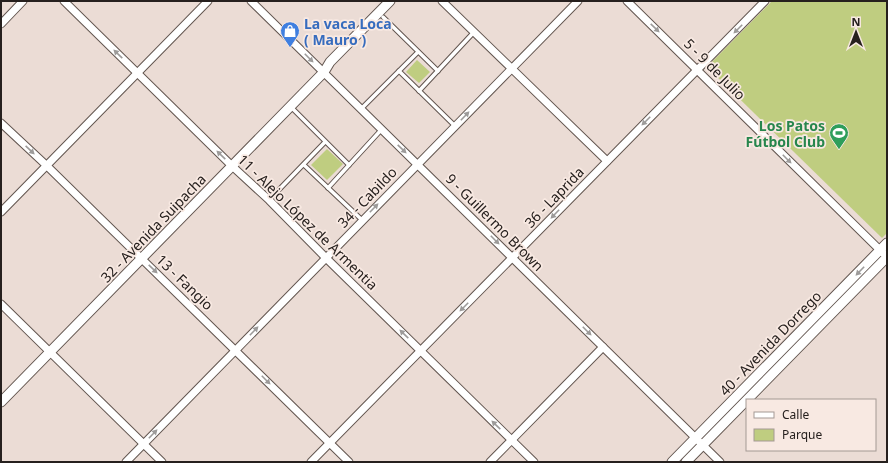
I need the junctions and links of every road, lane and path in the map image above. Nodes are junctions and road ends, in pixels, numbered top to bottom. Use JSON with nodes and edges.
{"nodes":[{"id":1,"x":23,"y":1,"type":"edge"},
{"id":2,"x":64,"y":1,"type":"edge"},
{"id":3,"x":208,"y":1,"type":"edge"},
{"id":4,"x":252,"y":1,"type":"edge"},
{"id":5,"x":390,"y":1,"type":"edge"},
{"id":6,"x":398,"y":1,"type":"edge"},
{"id":7,"x":442,"y":1,"type":"edge"},
{"id":8,"x":578,"y":1,"type":"edge"},
{"id":9,"x":627,"y":1,"type":"edge"},
{"id":10,"x":765,"y":1,"type":"edge"},
{"id":11,"x":383,"y":17,"type":"junction"},
{"id":12,"x":1,"y":24,"type":"edge"},
{"id":13,"x":474,"y":32,"type":"junction"},
{"id":14,"x":418,"y":52,"type":"junction"},
{"id":15,"x":512,"y":68,"type":"junction"},
{"id":16,"x":697,"y":70,"type":"junction"},
{"id":17,"x":399,"y":71,"type":"junction"},
{"id":18,"x":438,"y":71,"type":"junction"},
{"id":19,"x":324,"y":72,"type":"junction"},
{"id":20,"x":137,"y":73,"type":"junction"},
{"id":21,"x":419,"y":91,"type":"junction"},
{"id":22,"x":290,"y":107,"type":"junction"},
{"id":23,"x":361,"y":108,"type":"junction"},
{"id":24,"x":1,"y":123,"type":"edge"},
{"id":25,"x":455,"y":126,"type":"junction"},
{"id":26,"x":382,"y":129,"type":"junction"},
{"id":27,"x":325,"y":142,"type":"junction"},
{"id":28,"x":607,"y":161,"type":"junction"},
{"id":29,"x":417,"y":164,"type":"junction"},
{"id":30,"x":46,"y":165,"type":"junction"},
{"id":31,"x":304,"y":165,"type":"junction"},
{"id":32,"x":349,"y":165,"type":"junction"},
{"id":33,"x":232,"y":166,"type":"junction"},
{"id":34,"x":328,"y":188,"type":"junction"},
{"id":35,"x":269,"y":200,"type":"junction"},
{"id":36,"x":1,"y":212,"type":"edge"},
{"id":37,"x":362,"y":220,"type":"junction"},
{"id":38,"x":887,"y":243,"type":"edge"},
{"id":39,"x":880,"y":250,"type":"junction"},
{"id":40,"x":887,"y":257,"type":"edge"},
{"id":41,"x":326,"y":258,"type":"junction"},
{"id":42,"x":512,"y":258,"type":"junction"},
{"id":43,"x":142,"y":259,"type":"junction"},
{"id":44,"x":1,"y":304,"type":"edge"},
{"id":45,"x":603,"y":347,"type":"junction"},
{"id":46,"x":235,"y":350,"type":"junction"},
{"id":47,"x":421,"y":351,"type":"junction"},
{"id":48,"x":50,"y":352,"type":"junction"},
{"id":49,"x":1,"y":402,"type":"edge"},
{"id":50,"x":512,"y":440,"type":"junction"},
{"id":51,"x":699,"y":442,"type":"junction"},
{"id":52,"x":330,"y":443,"type":"junction"},
{"id":53,"x":143,"y":444,"type":"junction"},
{"id":54,"x":126,"y":462,"type":"edge"},
{"id":55,"x":162,"y":462,"type":"edge"},
{"id":56,"x":311,"y":462,"type":"edge"},
{"id":57,"x":349,"y":462,"type":"edge"},
{"id":58,"x":490,"y":462,"type":"edge"},
{"id":59,"x":534,"y":462,"type":"edge"},
{"id":60,"x":672,"y":462,"type":"edge"},
{"id":61,"x":686,"y":462,"type":"edge"},
{"id":62,"x":720,"y":462,"type":"edge"}],
"edges":[{"from":1,"to":12,"type":"street"},
{"from":20,"to":2,"type":"street","name":"11 - Alejo López de Armentia","one_way":true},
{"from":3,"to":20,"type":"street"},
{"from":4,"to":19,"type":"street","name":"9 - Guillermo Brown","one_way":true},
{"from":5,"to":19,"type":"street","name":"32 - Avenida Suipacha"},
{"from":6,"to":11,"type":"street","name":"32 - Avenida Suipacha"},
{"from":7,"to":13,"type":"street"},
{"from":8,"to":15,"type":"street","name":"34 - Cabildo"},
{"from":9,"to":16,"type":"street","name":"5 - 9 de Julio","one_way":true},
{"from":10,"to":16,"type":"street","name":"36 - Laprida","one_way":true},
{"from":11,"to":14,"type":"lane"},
{"from":11,"to":19,"type":"street","name":"32 - Avenida Suipacha"},
{"from":13,"to":15,"type":"street"},
{"from":13,"to":18,"type":"lane"},
{"from":14,"to":17,"type":"lane"},
{"from":14,"to":18,"type":"lane"},
{"from":25,"to":15,"type":"street","name":"34 - Cabildo","one_way":true},
{"from":15,"to":28,"type":"street"},
{"from":16,"to":28,"type":"street","name":"36 - Laprida","one_way":true},
{"from":16,"to":39,"type":"street","name":"5 - 9 de Julio","one_way":true},
{"from":17,"to":21,"type":"lane"},
{"from":17,"to":23,"type":"lane"},
{"from":18,"to":21,"type":"lane"},
{"from":19,"to":22,"type":"street","name":"32 - Avenida Suipacha"},
{"from":19,"to":23,"type":"street","name":"9 - Guillermo Brown"},
{"from":20,"to":30,"type":"street"},
{"from":33,"to":20,"type":"street","name":"11 - Alejo López de Armentia","one_way":true},
{"from":21,"to":25,"type":"lane"},
{"from":22,"to":27,"type":"lane"},
{"from":22,"to":33,"type":"street","name":"32 - Avenida Suipacha"},
{"from":23,"to":26,"type":"street","name":"9 - Guillermo Brown"},
{"from":24,"to":30,"type":"street","name":"13 - Fangio","one_way":true},
{"from":25,"to":29,"type":"street","name":"34 - Cabildo"},
{"from":26,"to":29,"type":"street","name":"9 - Guillermo Brown","one_way":true},
{"from":26,"to":32,"type":"lane"},
{"from":27,"to":31,"type":"lane"},
{"from":27,"to":32,"type":"lane"},
{"from":28,"to":42,"type":"street","name":"36 - Laprida","one_way":true},
{"from":37,"to":29,"type":"street","name":"34 - Cabildo","one_way":true},
{"from":29,"to":42,"type":"street","name":"9 - Guillermo Brown","one_way":true},
{"from":30,"to":36,"type":"street"},
{"from":30,"to":43,"type":"street","name":"13 - Fangio"},
{"from":31,"to":34,"type":"lane"},
{"from":31,"to":35,"type":"lane"},
{"from":32,"to":34,"type":"lane"},
{"from":33,"to":35,"type":"street","name":"11 - Alejo López de Armentia"},
{"from":33,"to":43,"type":"street","name":"32 - Avenida Suipacha"},
{"from":34,"to":37,"type":"lane"},
{"from":35,"to":41,"type":"street","name":"11 - Alejo López de Armentia"},
{"from":37,"to":41,"type":"street","name":"34 - Cabildo"},
{"from":38,"to":39,"type":"street","name":"40 - Avenida Dorrego"},
{"from":39,"to":40,"type":"street","name":"5 - 9 de Julio"},
{"from":39,"to":51,"type":"street","name":"40 - Avenida Dorrego","one_way":true},
{"from":40,"to":51,"type":"street","name":"40 - Avenida Dorrego"},
{"from":46,"to":41,"type":"street","name":"34 - Cabildo","one_way":true},
{"from":47,"to":41,"type":"street","name":"11 - Alejo López de Armentia","one_way":true},
{"from":42,"to":45,"type":"street","name":"9 - Guillermo Brown","one_way":true},
{"from":42,"to":47,"type":"street","name":"36 - Laprida","one_way":true},
{"from":43,"to":46,"type":"street","name":"13 - Fangio","one_way":true},
{"from":43,"to":48,"type":"street","name":"32 - Avenida Suipacha"},
{"from":44,"to":48,"type":"street"},
{"from":45,"to":50,"type":"street"},
{"from":45,"to":51,"type":"street","name":"9 - Guillermo Brown"},
{"from":46,"to":52,"type":"street","name":"13 - Fangio","one_way":true},
{"from":53,"to":46,"type":"street","name":"34 - Cabildo","one_way":true},
{"from":50,"to":47,"type":"street","name":"11 - Alejo López de Armentia","one_way":true},
{"from":47,"to":52,"type":"street","name":"36 - Laprida"},
{"from":48,"to":49,"type":"street","name":"32 - Avenida Suipacha"},
{"from":48,"to":53,"type":"street"},
{"from":50,"to":58,"type":"street"},
{"from":50,"to":59,"type":"street","name":"11 - Alejo López de Armentia"},
{"from":51,"to":60,"type":"street","name":"40 - Avenida Dorrego"},
{"from":51,"to":61,"type":"street","name":"40 - Avenida Dorrego"},
{"from":51,"to":62,"type":"street","name":"9 - Guillermo Brown"},
{"from":52,"to":56,"type":"street","name":"36 - Laprida"},
{"from":52,"to":57,"type":"street","name":"13 - Fangio"},
{"from":53,"to":54,"type":"street","name":"34 - Cabildo"},
{"from":53,"to":55,"type":"street"}]}
